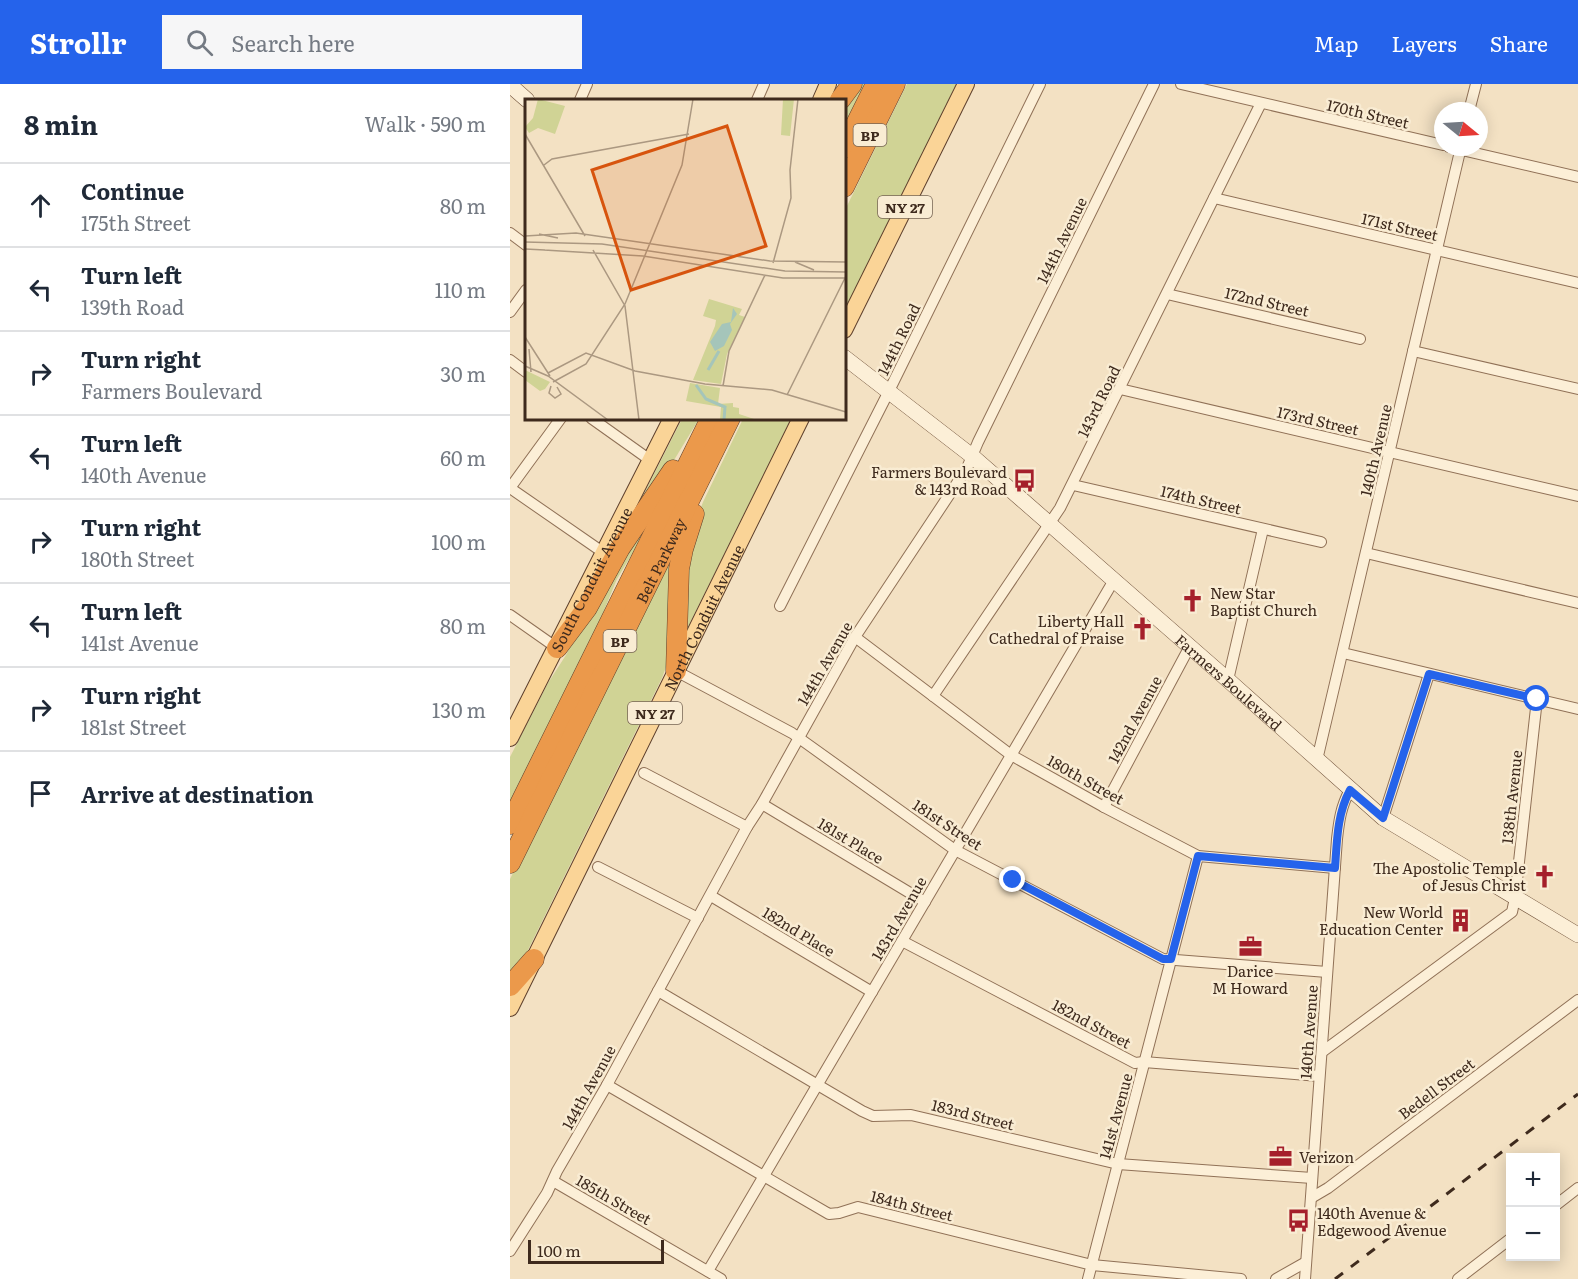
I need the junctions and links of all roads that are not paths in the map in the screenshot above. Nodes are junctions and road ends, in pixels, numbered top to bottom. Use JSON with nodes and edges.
{"nodes":[{"id":1,"x":587,"y":84,"type":"edge"},
{"id":2,"x":764,"y":84,"type":"edge"},
{"id":3,"x":828,"y":84,"type":"edge"},
{"id":4,"x":852,"y":84,"type":"edge"},
{"id":5,"x":876,"y":84,"type":"edge"},
{"id":6,"x":895,"y":84,"type":"edge"},
{"id":7,"x":966,"y":84,"type":"edge"},
{"id":8,"x":1040,"y":84,"type":"edge"},
{"id":9,"x":1154,"y":84,"type":"edge"},
{"id":10,"x":1181,"y":84,"type":"edge"},
{"id":11,"x":1476,"y":84,"type":"edge"},
{"id":12,"x":510,"y":85,"type":"edge"},
{"id":13,"x":526,"y":99,"type":"edge"},
{"id":14,"x":580,"y":99,"type":"edge"},
{"id":15,"x":757,"y":99,"type":"edge"},
{"id":16,"x":821,"y":99,"type":"edge"},
{"id":17,"x":841,"y":99,"type":"edge"},
{"id":18,"x":1471,"y":102,"type":"edge"},
{"id":19,"x":1261,"y":103,"type":"junction"},
{"id":20,"x":846,"y":144,"type":"edge"},
{"id":21,"x":1434,"y":144,"type":"edge"},
{"id":22,"x":1488,"y":155,"type":"edge"},
{"id":23,"x":1455,"y":156,"type":"edge"},
{"id":24,"x":1578,"y":177,"type":"edge"},
{"id":25,"x":846,"y":183,"type":"edge"},
{"id":26,"x":1214,"y":198,"type":"junction"},
{"id":27,"x":510,"y":233,"type":"edge"},
{"id":28,"x":525,"y":244,"type":"edge"},
{"id":29,"x":1437,"y":250,"type":"junction"},
{"id":30,"x":1578,"y":284,"type":"edge"},
{"id":31,"x":525,"y":291,"type":"edge"},
{"id":32,"x":1167,"y":294,"type":"junction"},
{"id":33,"x":510,"y":312,"type":"edge"},
{"id":34,"x":846,"y":326,"type":"edge"},
{"id":35,"x":1360,"y":339,"type":"dead end"},
{"id":36,"x":1413,"y":351,"type":"junction"},
{"id":37,"x":846,"y":359,"type":"edge"},
{"id":38,"x":510,"y":360,"type":"edge"},
{"id":39,"x":525,"y":371,"type":"edge"},
{"id":40,"x":1120,"y":389,"type":"junction"},
{"id":41,"x":1578,"y":389,"type":"edge"},
{"id":42,"x":889,"y":391,"type":"junction"},
{"id":43,"x":560,"y":420,"type":"edge"},
{"id":44,"x":594,"y":420,"type":"edge"},
{"id":45,"x":671,"y":420,"type":"edge"},
{"id":46,"x":709,"y":420,"type":"edge"},
{"id":47,"x":709,"y":420,"type":"edge"},
{"id":48,"x":731,"y":420,"type":"edge"},
{"id":49,"x":731,"y":420,"type":"edge"},
{"id":50,"x":800,"y":420,"type":"edge"},
{"id":51,"x":1390,"y":452,"type":"junction"},
{"id":52,"x":972,"y":456,"type":"junction"},
{"id":53,"x":650,"y":460,"type":"junction"},
{"id":54,"x":1073,"y":484,"type":"junction"},
{"id":55,"x":510,"y":488,"type":"edge"},
{"id":56,"x":1578,"y":496,"type":"edge"},
{"id":57,"x":1050,"y":524,"type":"junction"},
{"id":58,"x":1263,"y":529,"type":"junction"},
{"id":59,"x":1322,"y":542,"type":"dead end"},
{"id":60,"x":604,"y":553,"type":"junction"},
{"id":61,"x":1366,"y":553,"type":"junction"},
{"id":62,"x":1114,"y":580,"type":"junction"},
{"id":63,"x":1578,"y":603,"type":"edge"},
{"id":64,"x":780,"y":606,"type":"dead end"},
{"id":65,"x":510,"y":615,"type":"edge"},
{"id":66,"x":855,"y":637,"type":"junction"},
{"id":67,"x":1190,"y":646,"type":"junction"},
{"id":68,"x":556,"y":648,"type":"junction"},
{"id":69,"x":1342,"y":653,"type":"junction"},
{"id":70,"x":676,"y":671,"type":"junction"},
{"id":71,"x":1429,"y":674,"type":"junction"},
{"id":72,"x":1228,"y":680,"type":"junction"},
{"id":73,"x":933,"y":696,"type":"junction"},
{"id":74,"x":1537,"y":699,"type":"junction"},
{"id":75,"x":1578,"y":709,"type":"edge"},
{"id":76,"x":510,"y":738,"type":"edge"},
{"id":77,"x":799,"y":738,"type":"junction"},
{"id":78,"x":1011,"y":755,"type":"junction"},
{"id":79,"x":1317,"y":760,"type":"junction"},
{"id":80,"x":644,"y":773,"type":"dead end"},
{"id":81,"x":1350,"y":790,"type":"junction"},
{"id":82,"x":762,"y":804,"type":"junction"},
{"id":83,"x":1104,"y":807,"type":"junction"},
{"id":84,"x":1383,"y":818,"type":"junction"},
{"id":85,"x":510,"y":824,"type":"edge"},
{"id":86,"x":747,"y":827,"type":"junction"},
{"id":87,"x":955,"y":850,"type":"junction"},
{"id":88,"x":1198,"y":856,"type":"junction"},
{"id":89,"x":510,"y":863,"type":"edge"},
{"id":90,"x":598,"y":867,"type":"dead end"},
{"id":91,"x":1335,"y":868,"type":"junction"},
{"id":92,"x":711,"y":896,"type":"junction"},
{"id":93,"x":1515,"y":898,"type":"junction"},
{"id":94,"x":925,"y":902,"type":"junction"},
{"id":95,"x":699,"y":918,"type":"junction"},
{"id":96,"x":1578,"y":935,"type":"edge"},
{"id":97,"x":902,"y":941,"type":"junction"},
{"id":98,"x":534,"y":959,"type":"junction"},
{"id":99,"x":1171,"y":959,"type":"junction"},
{"id":100,"x":1327,"y":972,"type":"junction"},
{"id":101,"x":510,"y":986,"type":"edge"},
{"id":102,"x":658,"y":991,"type":"junction"},
{"id":103,"x":872,"y":992,"type":"junction"},
{"id":104,"x":1578,"y":1000,"type":"edge"},
{"id":105,"x":510,"y":1008,"type":"edge"},
{"id":106,"x":1322,"y":1052,"type":"junction"},
{"id":107,"x":1144,"y":1062,"type":"junction"},
{"id":108,"x":1320,"y":1076,"type":"junction"},
{"id":109,"x":607,"y":1085,"type":"junction"},
{"id":110,"x":818,"y":1085,"type":"junction"},
{"id":111,"x":1118,"y":1164,"type":"junction"},
{"id":112,"x":764,"y":1177,"type":"junction"},
{"id":113,"x":1312,"y":1178,"type":"junction"},
{"id":114,"x":553,"y":1181,"type":"junction"},
{"id":115,"x":1578,"y":1188,"type":"edge"},
{"id":116,"x":1311,"y":1198,"type":"junction"},
{"id":117,"x":1560,"y":1202,"type":"edge"},
{"id":118,"x":1506,"y":1242,"type":"edge"},
{"id":119,"x":510,"y":1251,"type":"edge"},
{"id":120,"x":1306,"y":1262,"type":"junction"},
{"id":121,"x":1092,"y":1265,"type":"junction"},
{"id":122,"x":708,"y":1271,"type":"junction"},
{"id":123,"x":721,"y":1279,"type":"edge"},
{"id":124,"x":1088,"y":1279,"type":"edge"},
{"id":125,"x":1241,"y":1279,"type":"edge"},
{"id":126,"x":1276,"y":1279,"type":"edge"},
{"id":127,"x":1305,"y":1279,"type":"edge"},
{"id":128,"x":1458,"y":1279,"type":"edge"}],
"edges":[{"from":1,"to":14,"type":"street"},
{"from":2,"to":15,"type":"street"},
{"from":3,"to":16,"type":"main road"},
{"from":4,"to":17,"type":"highway"},
{"from":5,"to":20,"type":"highway","number":"BP"},
{"from":6,"to":25,"type":"highway","number":"BP"},
{"from":7,"to":34,"type":"main road","number":"NY 27"},
{"from":8,"to":42,"type":"street","name":"144th Road"},
{"from":9,"to":52,"type":"street","name":"144th Avenue"},
{"from":10,"to":19,"type":"street","name":"170th Street"},
{"from":11,"to":18,"type":"street"},
{"from":12,"to":13,"type":"main road"},
{"from":19,"to":21,"type":"street","name":"170th Street"},
{"from":19,"to":26,"type":"street","name":"143rd Road"},
{"from":22,"to":24,"type":"street"},
{"from":23,"to":29,"type":"street","name":"140th Avenue"},
{"from":26,"to":29,"type":"street","name":"171st Street"},
{"from":26,"to":32,"type":"street","name":"143rd Road"},
{"from":27,"to":28,"type":"street"},
{"from":29,"to":30,"type":"street","name":"171st Street"},
{"from":29,"to":36,"type":"street","name":"140th Avenue"},
{"from":31,"to":33,"type":"street"},
{"from":32,"to":35,"type":"street","name":"172nd Street"},
{"from":32,"to":40,"type":"street","name":"143rd Road"},
{"from":36,"to":41,"type":"street"},
{"from":36,"to":51,"type":"street","name":"140th Avenue"},
{"from":37,"to":42,"type":"main road","name":"Farmers Boulevard"},
{"from":38,"to":39,"type":"street"},
{"from":40,"to":51,"type":"street","name":"173rd Street"},
{"from":40,"to":54,"type":"street","name":"143rd Road"},
{"from":42,"to":52,"type":"main road","name":"Farmers Boulevard"},
{"from":42,"to":64,"type":"street","name":"144th Road"},
{"from":43,"to":55,"type":"street"},
{"from":44,"to":53,"type":"street"},
{"from":45,"to":53,"type":"main road","name":"South Conduit Avenue"},
{"from":46,"to":68,"type":"highway"},
{"from":47,"to":85,"type":"highway","name":"Belt Parkway","number":"BP"},
{"from":48,"to":70,"type":"highway"},
{"from":49,"to":89,"type":"highway","name":"Belt Parkway","number":"BP"},
{"from":50,"to":70,"type":"main road","name":"North Conduit Avenue","number":"NY 27"},
{"from":51,"to":56,"type":"street","name":"173rd Street"},
{"from":51,"to":61,"type":"street","name":"140th Avenue"},
{"from":52,"to":57,"type":"main road","name":"Farmers Boulevard"},
{"from":52,"to":66,"type":"street","name":"144th Avenue"},
{"from":53,"to":60,"type":"main road","name":"South Conduit Avenue"},
{"from":54,"to":57,"type":"street","name":"143rd Road"},
{"from":54,"to":58,"type":"street","name":"174th Street"},
{"from":55,"to":60,"type":"street"},
{"from":57,"to":62,"type":"main road","name":"Farmers Boulevard"},
{"from":57,"to":73,"type":"street","name":"143rd Road"},
{"from":58,"to":59,"type":"street","name":"174th Street"},
{"from":58,"to":72,"type":"street"},
{"from":60,"to":68,"type":"main road","name":"South Conduit Avenue"},
{"from":61,"to":63,"type":"street"},
{"from":61,"to":69,"type":"street","name":"140th Avenue"},
{"from":62,"to":67,"type":"main road","name":"Farmers Boulevard"},
{"from":62,"to":78,"type":"street","name":"143rd Avenue"},
{"from":65,"to":68,"type":"street"},
{"from":66,"to":73,"type":"street","name":"180th Street"},
{"from":66,"to":77,"type":"street","name":"144th Avenue"},
{"from":67,"to":72,"type":"main road","name":"Farmers Boulevard"},
{"from":67,"to":83,"type":"street","name":"142nd Avenue"},
{"from":68,"to":76,"type":"main road","name":"South Conduit Avenue"},
{"from":69,"to":71,"type":"street"},
{"from":69,"to":79,"type":"street","name":"140th Avenue"},
{"from":70,"to":77,"type":"street","name":"181st Street"},
{"from":70,"to":98,"type":"main road","name":"North Conduit Avenue","number":"NY 27"},
{"from":71,"to":74,"type":"street"},
{"from":71,"to":84,"type":"street"},
{"from":72,"to":79,"type":"main road","name":"Farmers Boulevard"},
{"from":73,"to":78,"type":"street","name":"180th Street"},
{"from":74,"to":75,"type":"street"},
{"from":74,"to":93,"type":"street","name":"138th Avenue"},
{"from":77,"to":82,"type":"street","name":"144th Avenue"},
{"from":77,"to":87,"type":"street","name":"181st Street"},
{"from":78,"to":83,"type":"street","name":"180th Street"},
{"from":78,"to":87,"type":"street","name":"143rd Avenue"},
{"from":79,"to":81,"type":"main road","name":"Farmers Boulevard"},
{"from":80,"to":86,"type":"street"},
{"from":81,"to":84,"type":"main road","name":"Farmers Boulevard"},
{"from":81,"to":91,"type":"street","name":"140th Avenue"},
{"from":82,"to":86,"type":"street","name":"144th Avenue"},
{"from":82,"to":94,"type":"street","name":"181st Place"},
{"from":83,"to":88,"type":"street","name":"180th Street"},
{"from":84,"to":93,"type":"main road","name":"Farmers Boulevard"},
{"from":86,"to":92,"type":"street","name":"144th Avenue"},
{"from":87,"to":94,"type":"street","name":"143rd Avenue"},
{"from":87,"to":99,"type":"street","name":"181st Street"},
{"from":88,"to":91,"type":"street","name":"180th Street"},
{"from":88,"to":99,"type":"street","name":"141st Avenue"},
{"from":90,"to":95,"type":"street"},
{"from":91,"to":100,"type":"street","name":"140th Avenue"},
{"from":92,"to":95,"type":"street","name":"144th Avenue"},
{"from":92,"to":103,"type":"street","name":"182nd Place"},
{"from":93,"to":96,"type":"main road","name":"Farmers Boulevard"},
{"from":93,"to":106,"type":"street"},
{"from":94,"to":97,"type":"street","name":"143rd Avenue"},
{"from":95,"to":102,"type":"street","name":"144th Avenue"},
{"from":97,"to":103,"type":"street","name":"143rd Avenue"},
{"from":97,"to":107,"type":"street","name":"182nd Street"},
{"from":98,"to":101,"type":"highway"},
{"from":98,"to":105,"type":"main road","name":"North Conduit Avenue","number":"NY 27"},
{"from":99,"to":100,"type":"street","name":"181st Street"},
{"from":99,"to":107,"type":"street","name":"141st Avenue"},
{"from":100,"to":106,"type":"street","name":"140th Avenue"},
{"from":102,"to":109,"type":"street","name":"144th Avenue"},
{"from":102,"to":110,"type":"street","name":"183rd Street"},
{"from":103,"to":110,"type":"street","name":"143rd Avenue"},
{"from":104,"to":116,"type":"street","name":"Bedell Street"},
{"from":106,"to":108,"type":"street","name":"140th Avenue"},
{"from":107,"to":108,"type":"street","name":"182nd Street"},
{"from":107,"to":111,"type":"street","name":"141st Avenue"},
{"from":108,"to":113,"type":"street","name":"140th Avenue"},
{"from":109,"to":112,"type":"street","name":"184th Street"},
{"from":109,"to":114,"type":"street","name":"144th Avenue"},
{"from":110,"to":111,"type":"street","name":"183rd Street"},
{"from":110,"to":112,"type":"street","name":"143rd Avenue"},
{"from":111,"to":113,"type":"street","name":"183rd Street"},
{"from":111,"to":121,"type":"street","name":"141st Avenue"},
{"from":112,"to":121,"type":"street","name":"184th Street"},
{"from":112,"to":122,"type":"street","name":"143rd Avenue"},
{"from":113,"to":116,"type":"street","name":"140th Avenue"},
{"from":114,"to":119,"type":"street","name":"144th Avenue"},
{"from":114,"to":122,"type":"street","name":"185th Street"},
{"from":115,"to":117,"type":"street"},
{"from":116,"to":120,"type":"street","name":"140th Avenue"},
{"from":118,"to":128,"type":"street"},
{"from":120,"to":126,"type":"street"},
{"from":120,"to":127,"type":"street","name":"140th Avenue"},
{"from":121,"to":124,"type":"street","name":"141st Avenue"},
{"from":121,"to":125,"type":"street","name":"184th Street"},
{"from":122,"to":123,"type":"street","name":"185th Street"}]}
